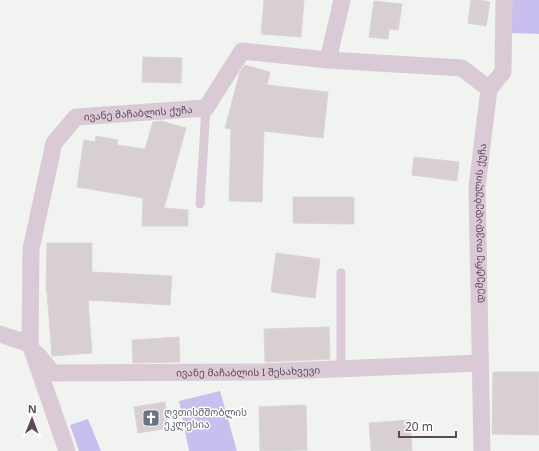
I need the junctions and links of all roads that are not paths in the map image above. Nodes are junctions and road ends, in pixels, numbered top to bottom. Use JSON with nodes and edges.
{"nodes":[{"id":1,"x":342,"y":0,"type":"edge"},
{"id":2,"x":504,"y":0,"type":"edge"},
{"id":3,"x":328,"y":60,"type":"junction"},
{"id":4,"x":488,"y":89,"type":"junction"},
{"id":5,"x":206,"y":108,"type":"junction"},
{"id":6,"x":200,"y":204,"type":"dead end"},
{"id":7,"x":341,"y":273,"type":"dead end"},
{"id":8,"x":0,"y":334,"type":"edge"},
{"id":9,"x":30,"y":344,"type":"junction"},
{"id":10,"x":480,"y":362,"type":"junction"},
{"id":11,"x":341,"y":369,"type":"junction"},
{"id":12,"x":67,"y":451,"type":"edge"},
{"id":13,"x":482,"y":451,"type":"edge"}],
"edges":[{"from":1,"to":3,"type":"street"},
{"from":2,"to":4,"type":"street"},
{"from":3,"to":4,"type":"street","name":"ივანე მაჩაბლის ქუჩა"},
{"from":3,"to":5,"type":"street","name":"ივანე მაჩაბლის ქუჩა"},
{"from":4,"to":10,"type":"street","name":"დემეტრე თავდადებულის ქუჩა"},
{"from":5,"to":6,"type":"lane"},
{"from":5,"to":9,"type":"street","name":"ივანე მაჩაბლის ქუჩა"},
{"from":7,"to":11,"type":"lane"},
{"from":8,"to":9,"type":"street"},
{"from":9,"to":11,"type":"street","name":"ივანე მაჩაბლის I შესახვევი"},
{"from":9,"to":12,"type":"street","name":"ივანე მაჩაბლის ქუჩა"},
{"from":10,"to":11,"type":"street","name":"ივანე მაჩაბლის I შესახვევი"},
{"from":10,"to":13,"type":"street","name":"დემეტრე თავდადებულის ქუჩა"}]}
